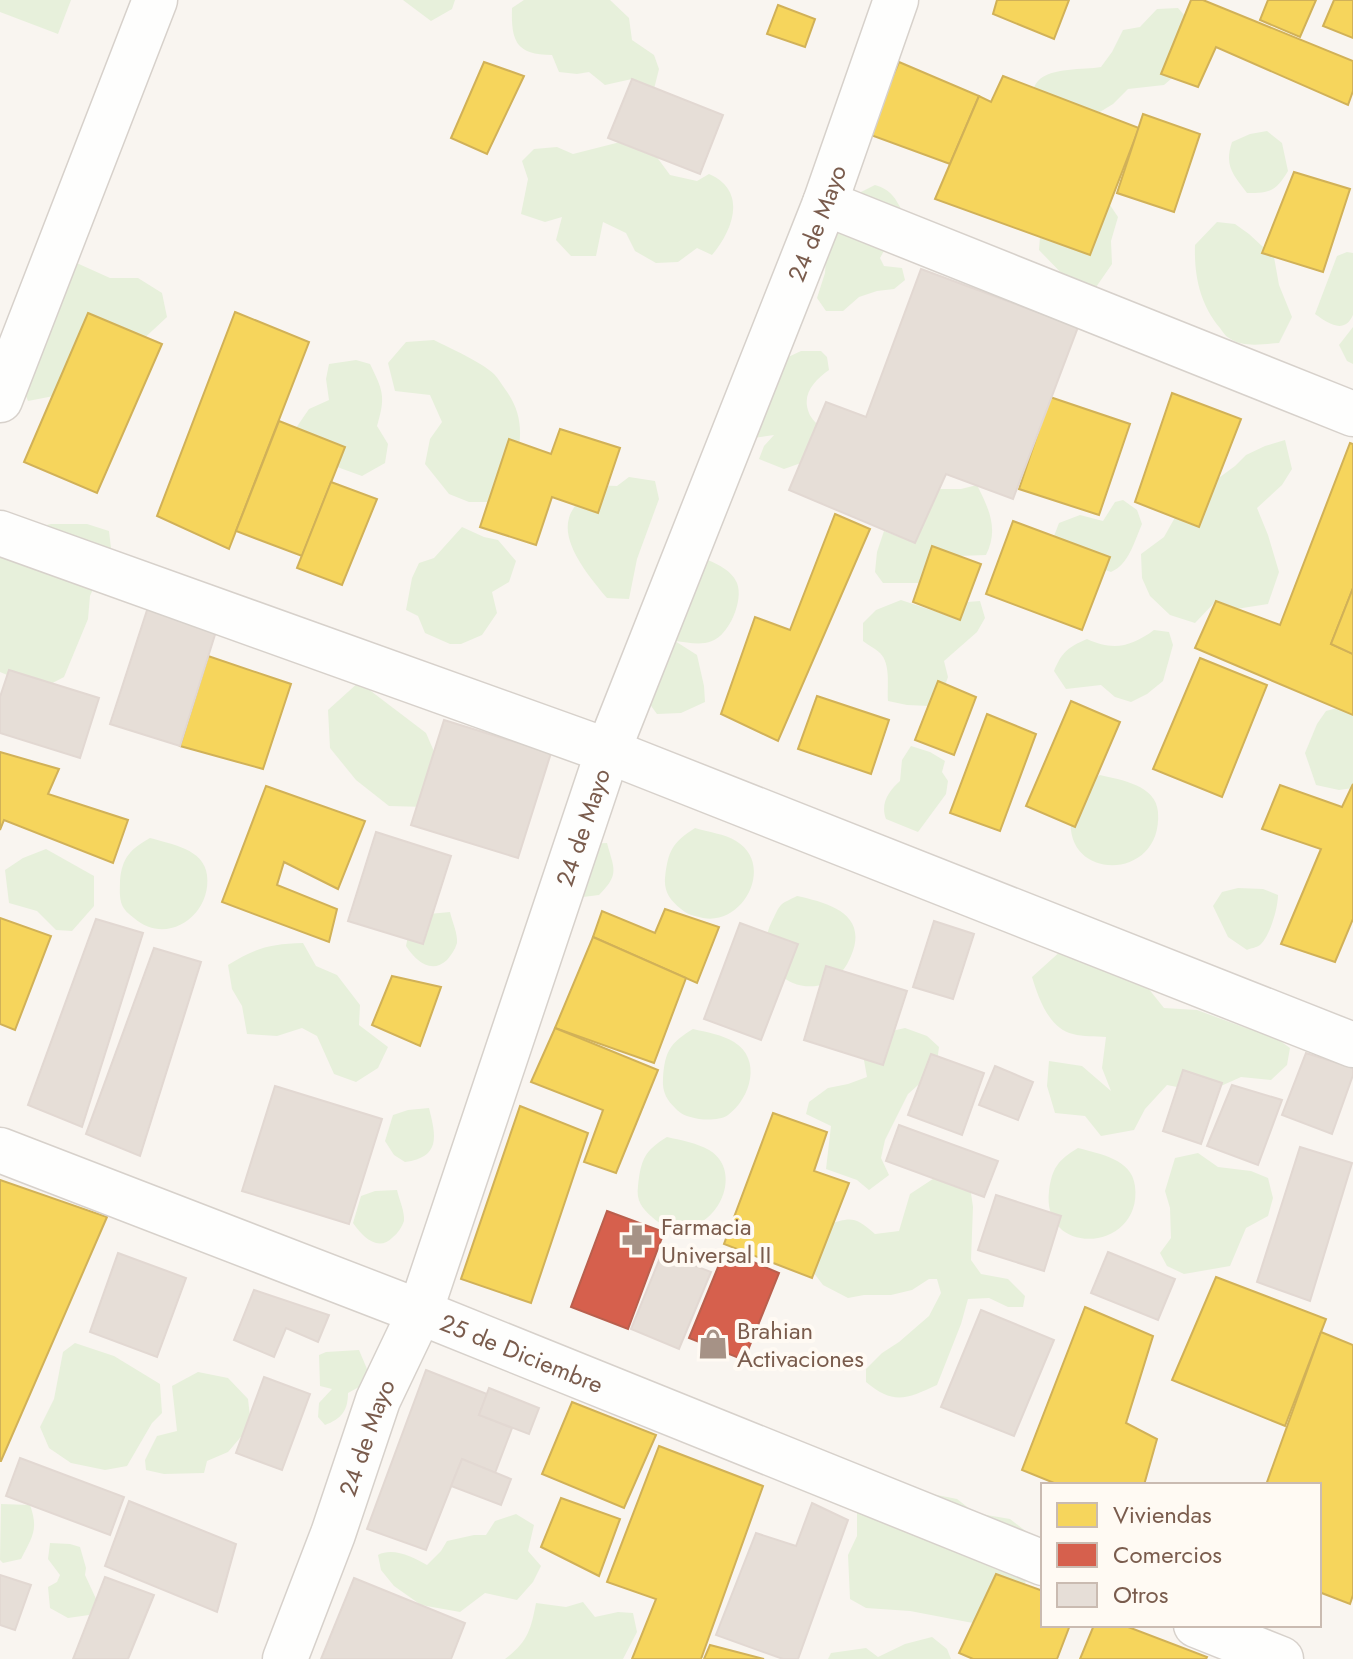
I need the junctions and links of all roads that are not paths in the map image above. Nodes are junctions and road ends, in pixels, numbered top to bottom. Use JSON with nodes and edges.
{"nodes":[{"id":1,"x":155,"y":0,"type":"edge"},
{"id":2,"x":896,"y":0,"type":"edge"},
{"id":3,"x":825,"y":203,"type":"junction"},
{"id":4,"x":0,"y":400,"type":"edge"},
{"id":5,"x":1353,"y":414,"type":"edge"},
{"id":6,"x":0,"y":533,"type":"edge"},
{"id":7,"x":608,"y":751,"type":"junction"},
{"id":8,"x":1353,"y":1045,"type":"edge"},
{"id":9,"x":0,"y":1150,"type":"edge"},
{"id":10,"x":420,"y":1312,"type":"junction"},
{"id":11,"x":1041,"y":1562,"type":"edge"},
{"id":12,"x":1201,"y":1627,"type":"edge"},
{"id":13,"x":285,"y":1659,"type":"edge"},
{"id":14,"x":1281,"y":1659,"type":"edge"}],
"edges":[{"from":1,"to":4,"type":"street"},
{"from":2,"to":3,"type":"street","name":"24 de Mayo"},
{"from":3,"to":5,"type":"street"},
{"from":3,"to":7,"type":"street","name":"24 de Mayo"},
{"from":6,"to":7,"type":"street"},
{"from":7,"to":8,"type":"street"},
{"from":7,"to":10,"type":"street","name":"24 de Mayo"},
{"from":9,"to":10,"type":"street","name":"25 de Diciembre"},
{"from":10,"to":11,"type":"street","name":"25 de Diciembre"},
{"from":10,"to":13,"type":"street","name":"24 de Mayo"},
{"from":12,"to":14,"type":"street"}]}
